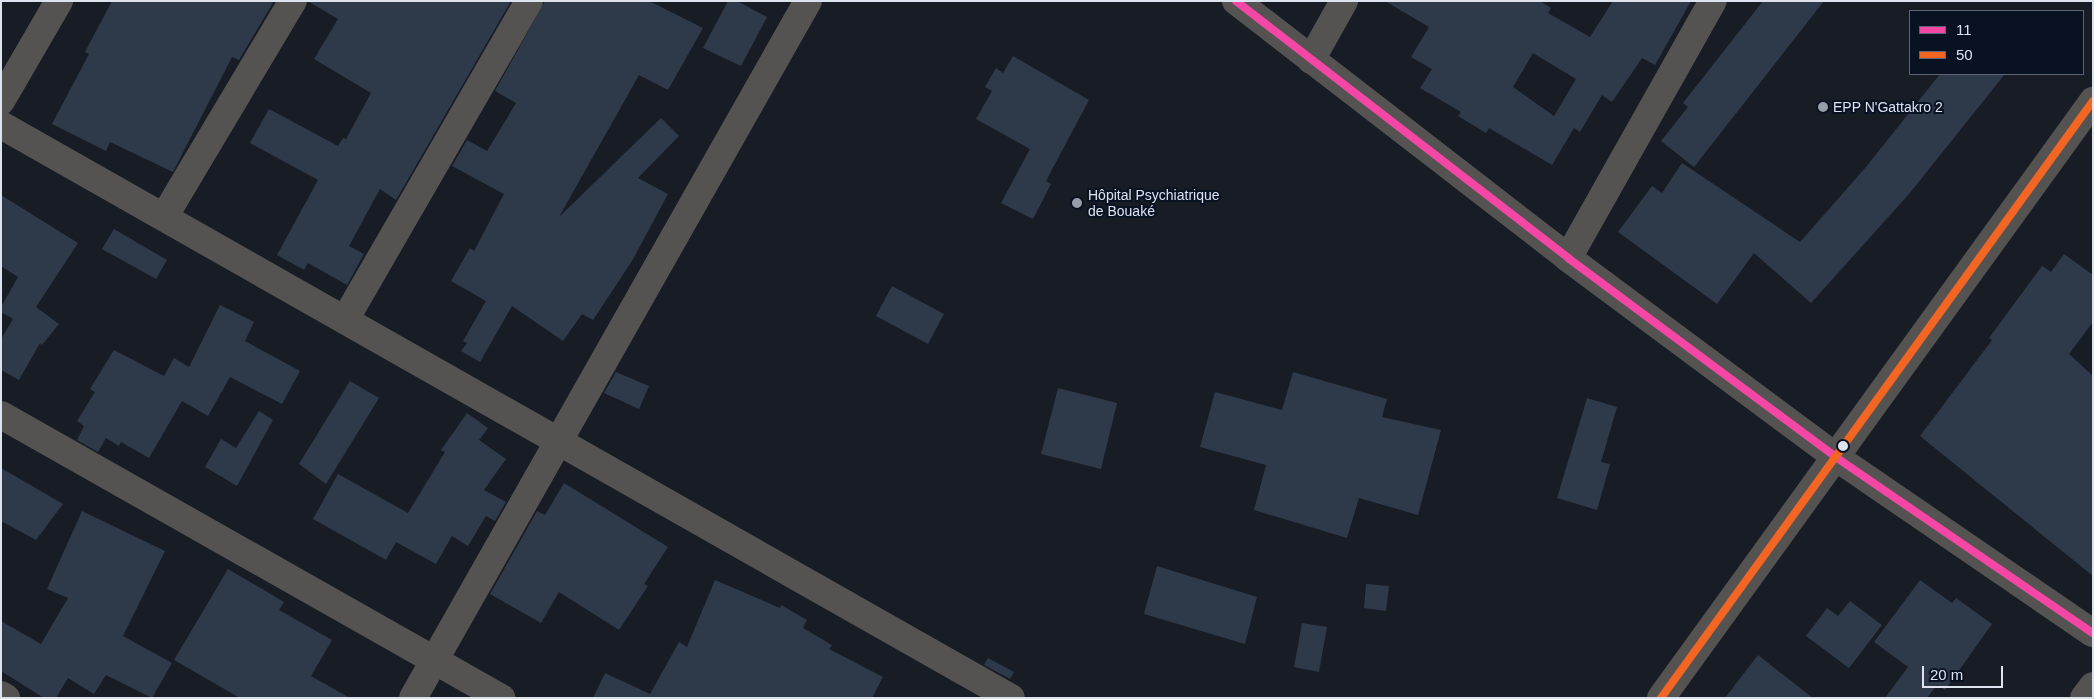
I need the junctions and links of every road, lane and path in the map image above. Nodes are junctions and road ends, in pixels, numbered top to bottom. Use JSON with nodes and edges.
{"nodes":[{"id":1,"x":59,"y":1,"type":"edge"},
{"id":2,"x":293,"y":1,"type":"edge"},
{"id":3,"x":529,"y":1,"type":"edge"},
{"id":4,"x":808,"y":1,"type":"edge"},
{"id":5,"x":1236,"y":1,"type":"edge"},
{"id":6,"x":1344,"y":1,"type":"edge"},
{"id":7,"x":1714,"y":1,"type":"edge"},
{"id":8,"x":1311,"y":60,"type":"junction"},
{"id":9,"x":1,"y":101,"type":"edge"},
{"id":10,"x":2093,"y":101,"type":"edge"},
{"id":11,"x":1,"y":125,"type":"edge"},
{"id":12,"x":164,"y":217,"type":"junction"},
{"id":13,"x":1568,"y":258,"type":"junction"},
{"id":14,"x":346,"y":318,"type":"junction"},
{"id":15,"x":1,"y":415,"type":"edge"},
{"id":16,"x":561,"y":441,"type":"junction"},
{"id":17,"x":1837,"y":458,"type":"junction"},
{"id":18,"x":2093,"y":633,"type":"edge"},
{"id":19,"x":435,"y":660,"type":"junction"},
{"id":20,"x":2093,"y":686,"type":"edge"},
{"id":21,"x":1,"y":695,"type":"edge"},
{"id":22,"x":6,"y":698,"type":"edge"},
{"id":23,"x":413,"y":698,"type":"edge"},
{"id":24,"x":501,"y":698,"type":"edge"},
{"id":25,"x":1011,"y":698,"type":"edge"},
{"id":26,"x":1661,"y":698,"type":"edge"},
{"id":27,"x":2084,"y":698,"type":"edge"}],
"edges":[{"from":1,"to":9,"type":"street"},
{"from":2,"to":12,"type":"street"},
{"from":3,"to":14,"type":"street"},
{"from":4,"to":16,"type":"street"},
{"from":5,"to":8,"type":"street"},
{"from":6,"to":8,"type":"street"},
{"from":7,"to":13,"type":"street"},
{"from":8,"to":13,"type":"street"},
{"from":10,"to":17,"type":"street"},
{"from":11,"to":12,"type":"street"},
{"from":12,"to":14,"type":"street"},
{"from":13,"to":17,"type":"street"},
{"from":14,"to":16,"type":"street"},
{"from":15,"to":19,"type":"street"},
{"from":16,"to":19,"type":"street"},
{"from":16,"to":25,"type":"street"},
{"from":17,"to":18,"type":"street"},
{"from":17,"to":26,"type":"street"},
{"from":19,"to":23,"type":"street"},
{"from":19,"to":24,"type":"street"},
{"from":20,"to":27,"type":"street"},
{"from":21,"to":22,"type":"street"}]}
